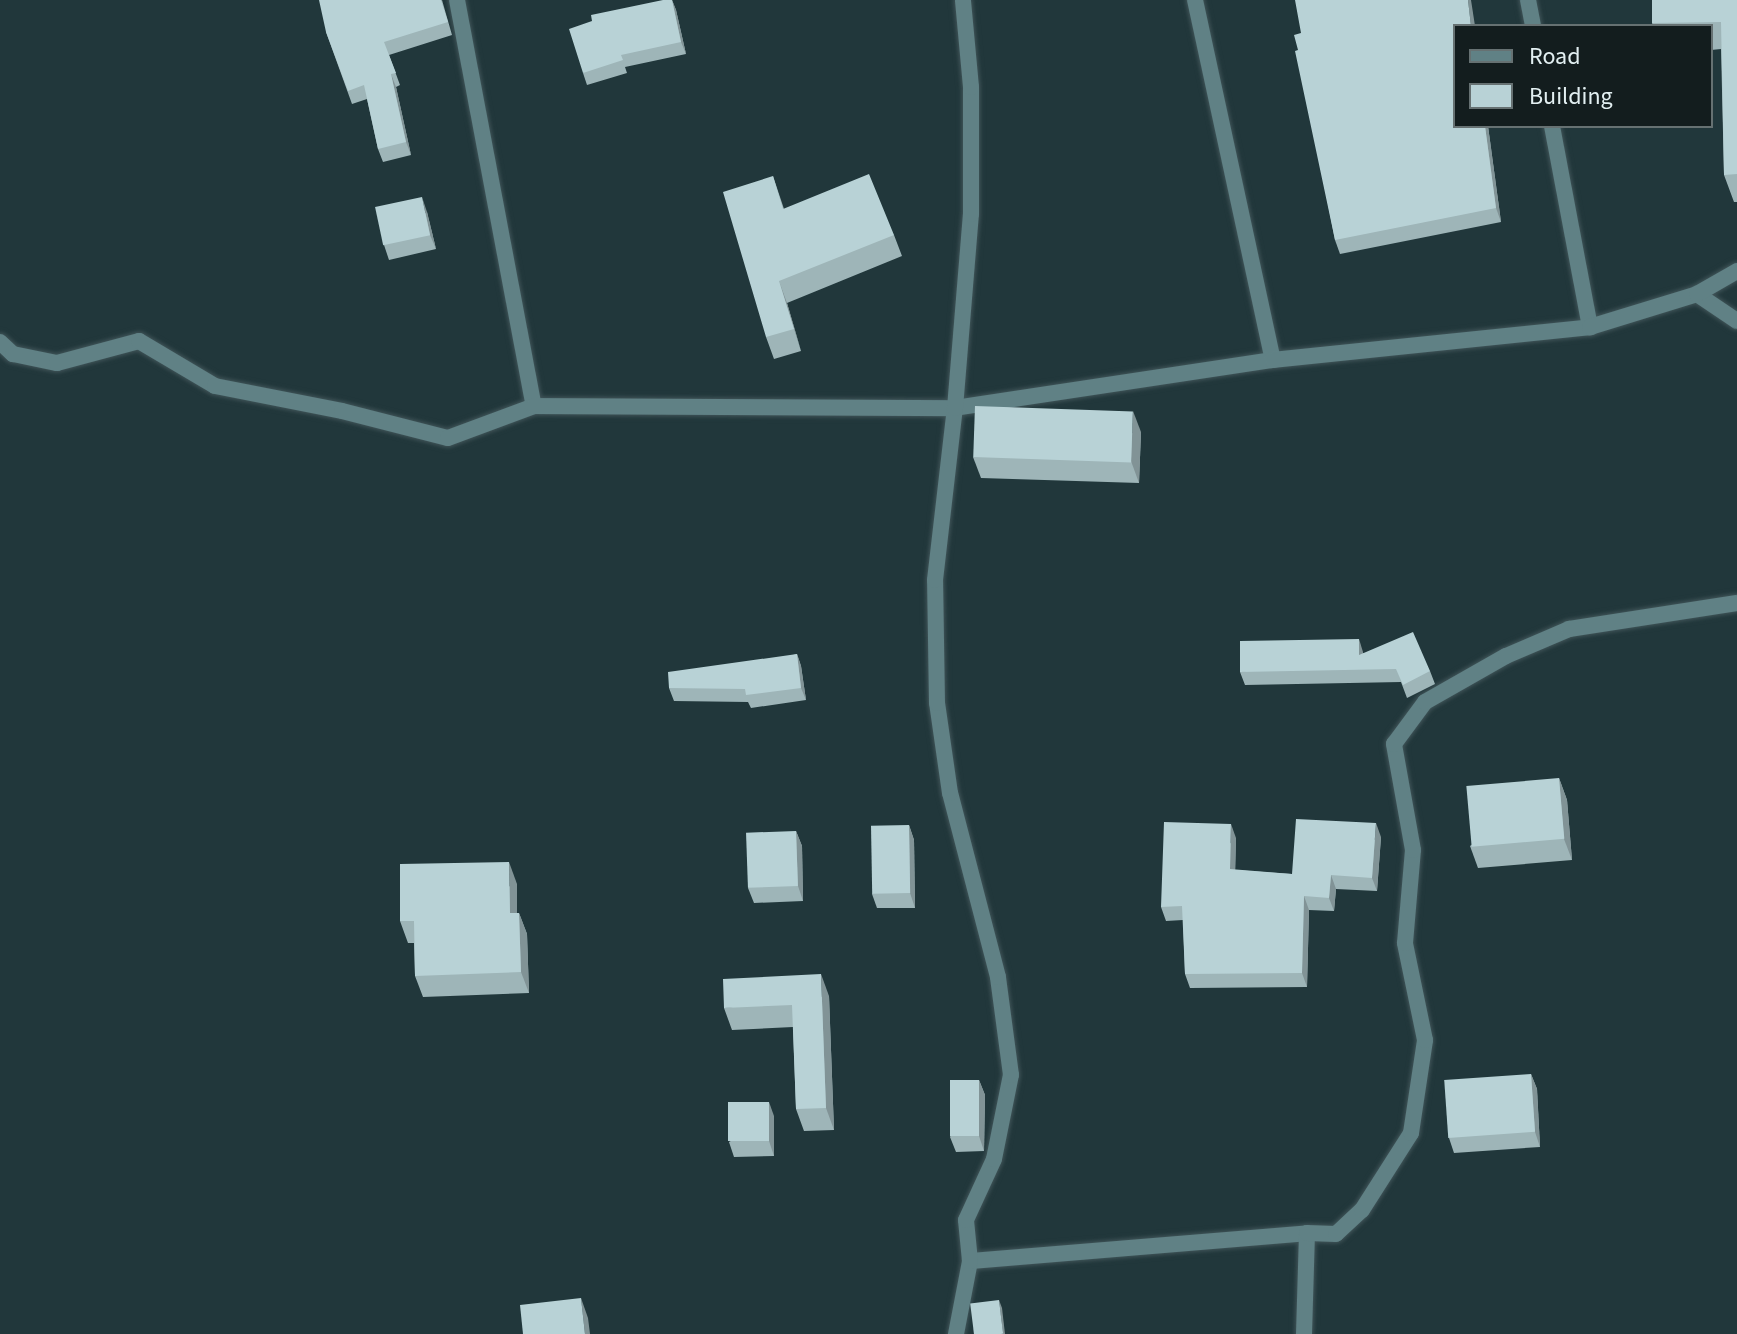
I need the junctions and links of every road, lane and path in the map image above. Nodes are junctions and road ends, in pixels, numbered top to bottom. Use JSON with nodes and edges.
{"nodes":[{"id":1,"x":457,"y":0,"type":"edge"},
{"id":2,"x":963,"y":0,"type":"edge"},
{"id":3,"x":1195,"y":0,"type":"edge"},
{"id":4,"x":1528,"y":0,"type":"edge"},
{"id":5,"x":1533,"y":24,"type":"edge"},
{"id":6,"x":1552,"y":128,"type":"edge"},
{"id":7,"x":1737,"y":271,"type":"edge"},
{"id":8,"x":1697,"y":294,"type":"junction"},
{"id":9,"x":1737,"y":321,"type":"edge"},
{"id":10,"x":1590,"y":327,"type":"junction"},
{"id":11,"x":0,"y":342,"type":"edge"},
{"id":12,"x":1273,"y":360,"type":"junction"},
{"id":13,"x":534,"y":406,"type":"junction"},
{"id":14,"x":955,"y":408,"type":"junction"},
{"id":15,"x":1737,"y":603,"type":"edge"},
{"id":16,"x":1307,"y":1233,"type":"junction"},
{"id":17,"x":970,"y":1261,"type":"junction"},
{"id":18,"x":956,"y":1334,"type":"edge"},
{"id":19,"x":1304,"y":1334,"type":"edge"}],
"edges":[{"from":1,"to":13,"type":"street"},
{"from":2,"to":14,"type":"street"},
{"from":3,"to":12,"type":"street"},
{"from":4,"to":5,"type":"street"},
{"from":6,"to":10,"type":"street"},
{"from":7,"to":8,"type":"street"},
{"from":8,"to":9,"type":"street"},
{"from":8,"to":10,"type":"street"},
{"from":10,"to":12,"type":"street"},
{"from":11,"to":13,"type":"street"},
{"from":12,"to":14,"type":"street"},
{"from":13,"to":14,"type":"street"},
{"from":14,"to":17,"type":"street"},
{"from":15,"to":16,"type":"street"},
{"from":16,"to":17,"type":"street"},
{"from":16,"to":19,"type":"street"},
{"from":17,"to":18,"type":"street"}]}
